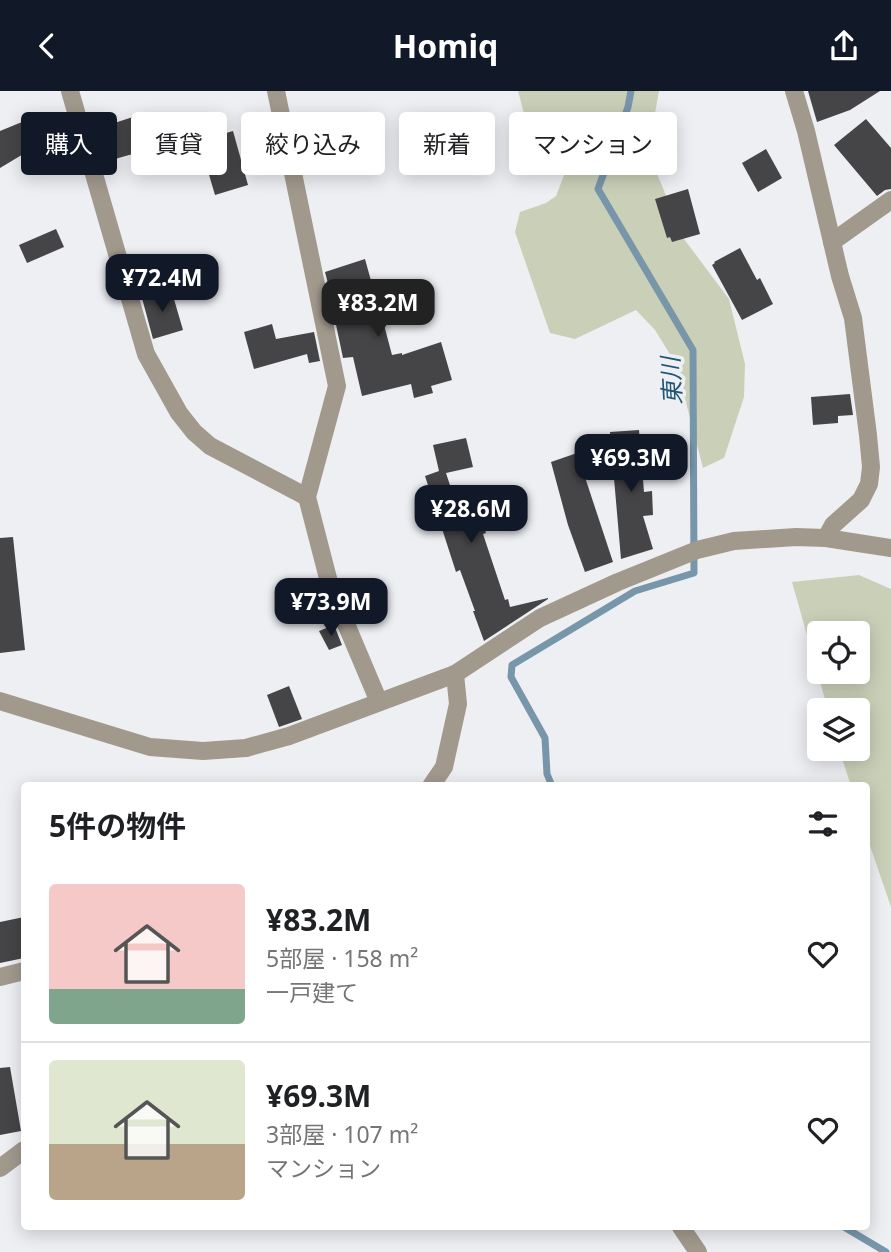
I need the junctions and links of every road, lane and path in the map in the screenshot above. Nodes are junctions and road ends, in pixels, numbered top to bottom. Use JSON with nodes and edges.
{"nodes":[{"id":1,"x":71,"y":91,"type":"edge"},
{"id":2,"x":276,"y":91,"type":"edge"},
{"id":3,"x":794,"y":91,"type":"edge"},
{"id":4,"x":891,"y":200,"type":"edge"},
{"id":5,"x":832,"y":242,"type":"junction"},
{"id":6,"x":307,"y":496,"type":"junction"},
{"id":7,"x":826,"y":538,"type":"junction"},
{"id":8,"x":891,"y":548,"type":"edge"},
{"id":9,"x":455,"y":674,"type":"junction"},
{"id":10,"x":0,"y":701,"type":"edge"},
{"id":11,"x":379,"y":702,"type":"junction"},
{"id":12,"x":444,"y":767,"type":"junction"},
{"id":13,"x":434,"y":782,"type":"edge"},
{"id":14,"x":451,"y":782,"type":"edge"},
{"id":15,"x":21,"y":972,"type":"edge"},
{"id":16,"x":0,"y":977,"type":"edge"},
{"id":17,"x":21,"y":1152,"type":"edge"},
{"id":18,"x":0,"y":1168,"type":"edge"},
{"id":19,"x":683,"y":1230,"type":"edge"},
{"id":20,"x":698,"y":1252,"type":"edge"}],
"edges":[{"from":1,"to":6,"type":"street"},
{"from":2,"to":6,"type":"street"},
{"from":3,"to":5,"type":"street"},
{"from":4,"to":5,"type":"street"},
{"from":5,"to":7,"type":"street"},
{"from":6,"to":11,"type":"street"},
{"from":7,"to":8,"type":"street"},
{"from":7,"to":9,"type":"street"},
{"from":9,"to":11,"type":"street"},
{"from":9,"to":12,"type":"street"},
{"from":10,"to":11,"type":"street"},
{"from":12,"to":13,"type":"street"},
{"from":12,"to":14,"type":"street"},
{"from":15,"to":16,"type":"street"},
{"from":17,"to":18,"type":"street"},
{"from":19,"to":20,"type":"street"}]}
